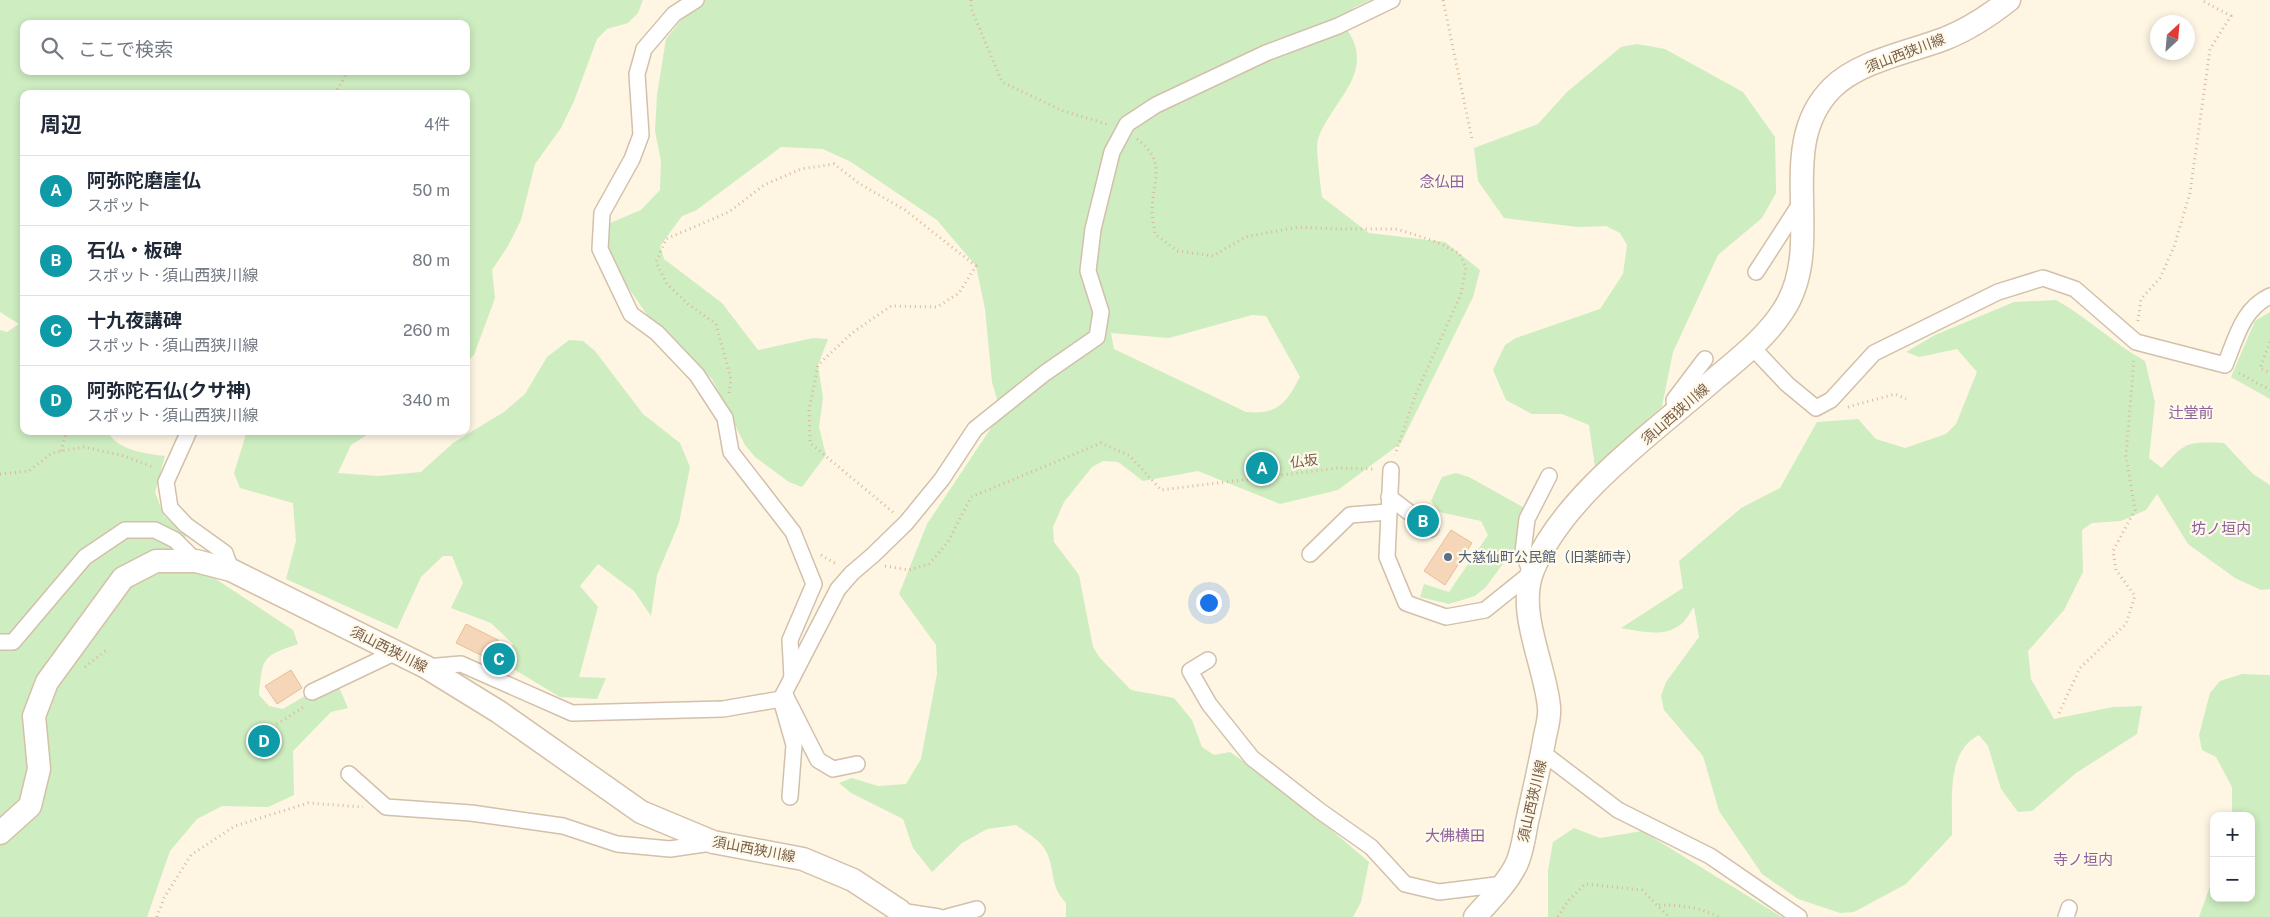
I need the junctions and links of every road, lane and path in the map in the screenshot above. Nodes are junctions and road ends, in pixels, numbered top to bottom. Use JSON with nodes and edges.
{"nodes":[{"id":1,"x":696,"y":0,"type":"edge"},
{"id":2,"x":971,"y":0,"type":"edge"},
{"id":3,"x":1392,"y":0,"type":"edge"},
{"id":4,"x":1443,"y":0,"type":"edge"},
{"id":5,"x":2009,"y":0,"type":"edge"},
{"id":6,"x":346,"y":75,"type":"edge"},
{"id":7,"x":337,"y":90,"type":"edge"},
{"id":8,"x":1124,"y":130,"type":"junction"},
{"id":9,"x":1472,"y":139,"type":"dead end"},
{"id":10,"x":1803,"y":200,"type":"junction"},
{"id":11,"x":1756,"y":272,"type":"dead end"},
{"id":12,"x":2270,"y":296,"type":"edge"},
{"id":13,"x":2270,"y":342,"type":"edge"},
{"id":14,"x":1752,"y":347,"type":"junction"},
{"id":15,"x":1704,"y":359,"type":"dead end"},
{"id":16,"x":2225,"y":365,"type":"junction"},
{"id":17,"x":2270,"y":373,"type":"edge"},
{"id":18,"x":2270,"y":390,"type":"edge"},
{"id":19,"x":1906,"y":399,"type":"dead end"},
{"id":20,"x":1816,"y":408,"type":"junction"},
{"id":21,"x":1676,"y":413,"type":"junction"},
{"id":22,"x":725,"y":418,"type":"junction"},
{"id":23,"x":66,"y":435,"type":"edge"},
{"id":24,"x":187,"y":435,"type":"edge"},
{"id":25,"x":61,"y":451,"type":"junction"},
{"id":26,"x":1391,"y":470,"type":"junction"},
{"id":27,"x":0,"y":474,"type":"edge"},
{"id":28,"x":170,"y":474,"type":"junction"},
{"id":29,"x":1549,"y":476,"type":"dead end"},
{"id":30,"x":1388,"y":505,"type":"junction"},
{"id":31,"x":906,"y":523,"type":"junction"},
{"id":32,"x":1431,"y":529,"type":"dead end"},
{"id":33,"x":797,"y":541,"type":"junction"},
{"id":34,"x":1310,"y":554,"type":"dead end"},
{"id":35,"x":196,"y":561,"type":"junction"},
{"id":36,"x":231,"y":570,"type":"junction"},
{"id":37,"x":908,"y":570,"type":"dead end"},
{"id":38,"x":852,"y":573,"type":"junction"},
{"id":39,"x":1531,"y":573,"type":"junction"},
{"id":40,"x":0,"y":642,"type":"edge"},
{"id":41,"x":396,"y":652,"type":"junction"},
{"id":42,"x":1208,"y":660,"type":"dead end"},
{"id":43,"x":426,"y":667,"type":"junction"},
{"id":44,"x":786,"y":691,"type":"junction"},
{"id":45,"x":312,"y":692,"type":"dead end"},
{"id":46,"x":1542,"y":753,"type":"junction"},
{"id":47,"x":857,"y":764,"type":"dead end"},
{"id":48,"x":349,"y":774,"type":"dead end"},
{"id":49,"x":790,"y":797,"type":"dead end"},
{"id":50,"x":386,"y":807,"type":"junction"},
{"id":51,"x":0,"y":833,"type":"edge"},
{"id":52,"x":713,"y":842,"type":"junction"},
{"id":53,"x":1504,"y":884,"type":"junction"},
{"id":54,"x":1659,"y":905,"type":"junction"},
{"id":55,"x":977,"y":910,"type":"dead end"},
{"id":56,"x":902,"y":914,"type":"edge"},
{"id":57,"x":157,"y":917,"type":"edge"},
{"id":58,"x":939,"y":917,"type":"edge"},
{"id":59,"x":947,"y":917,"type":"edge"},
{"id":60,"x":1474,"y":917,"type":"edge"},
{"id":61,"x":1558,"y":917,"type":"edge"},
{"id":62,"x":1669,"y":917,"type":"edge"},
{"id":63,"x":1718,"y":917,"type":"edge"},
{"id":64,"x":1799,"y":917,"type":"edge"}],
"edges":[{"from":1,"to":22,"type":"street"},
{"from":2,"to":8,"type":"path"},
{"from":3,"to":8,"type":"street"},
{"from":4,"to":9,"type":"path"},
{"from":5,"to":10,"type":"main road","name":"須山西狭川線"},
{"from":6,"to":7,"type":"path"},
{"from":8,"to":26,"type":"path"},
{"from":8,"to":31,"type":"street"},
{"from":10,"to":11,"type":"street"},
{"from":10,"to":14,"type":"main road","name":"須山西狭川線"},
{"from":12,"to":16,"type":"street"},
{"from":13,"to":17,"type":"path"},
{"from":14,"to":20,"type":"street"},
{"from":14,"to":21,"type":"main road","name":"須山西狭川線"},
{"from":15,"to":21,"type":"street"},
{"from":16,"to":18,"type":"path"},
{"from":16,"to":20,"type":"street"},
{"from":19,"to":20,"type":"path"},
{"from":21,"to":39,"type":"main road","name":"須山西狭川線"},
{"from":22,"to":31,"type":"path"},
{"from":22,"to":33,"type":"street"},
{"from":23,"to":25,"type":"path"},
{"from":24,"to":28,"type":"street"},
{"from":25,"to":27,"type":"path"},
{"from":25,"to":28,"type":"path"},
{"from":26,"to":30,"type":"street"},
{"from":26,"to":37,"type":"path","name":"仏坂"},
{"from":28,"to":36,"type":"street"},
{"from":29,"to":39,"type":"street"},
{"from":30,"to":32,"type":"street"},
{"from":30,"to":34,"type":"street"},
{"from":30,"to":39,"type":"street"},
{"from":31,"to":38,"type":"street"},
{"from":33,"to":38,"type":"path"},
{"from":33,"to":44,"type":"street"},
{"from":35,"to":36,"type":"main road","name":"須山西狭川線"},
{"from":35,"to":40,"type":"street"},
{"from":35,"to":51,"type":"main road","name":"須山西狭川線"},
{"from":36,"to":41,"type":"main road","name":"須山西狭川線"},
{"from":38,"to":44,"type":"street"},
{"from":39,"to":46,"type":"main road","name":"須山西狭川線"},
{"from":41,"to":43,"type":"main road","name":"須山西狭川線"},
{"from":41,"to":45,"type":"street"},
{"from":42,"to":53,"type":"street"},
{"from":43,"to":44,"type":"street"},
{"from":43,"to":52,"type":"main road","name":"須山西狭川線"},
{"from":44,"to":47,"type":"street"},
{"from":44,"to":49,"type":"street"},
{"from":46,"to":53,"type":"main road","name":"須山西狭川線"},
{"from":46,"to":64,"type":"street"},
{"from":48,"to":50,"type":"street"},
{"from":50,"to":52,"type":"street"},
{"from":50,"to":57,"type":"path"},
{"from":52,"to":56,"type":"main road","name":"須山西狭川線"},
{"from":53,"to":60,"type":"main road","name":"須山西狭川線"},
{"from":54,"to":61,"type":"path"},
{"from":54,"to":62,"type":"path"},
{"from":54,"to":63,"type":"path"},
{"from":55,"to":59,"type":"street"},
{"from":56,"to":58,"type":"street"}]}
